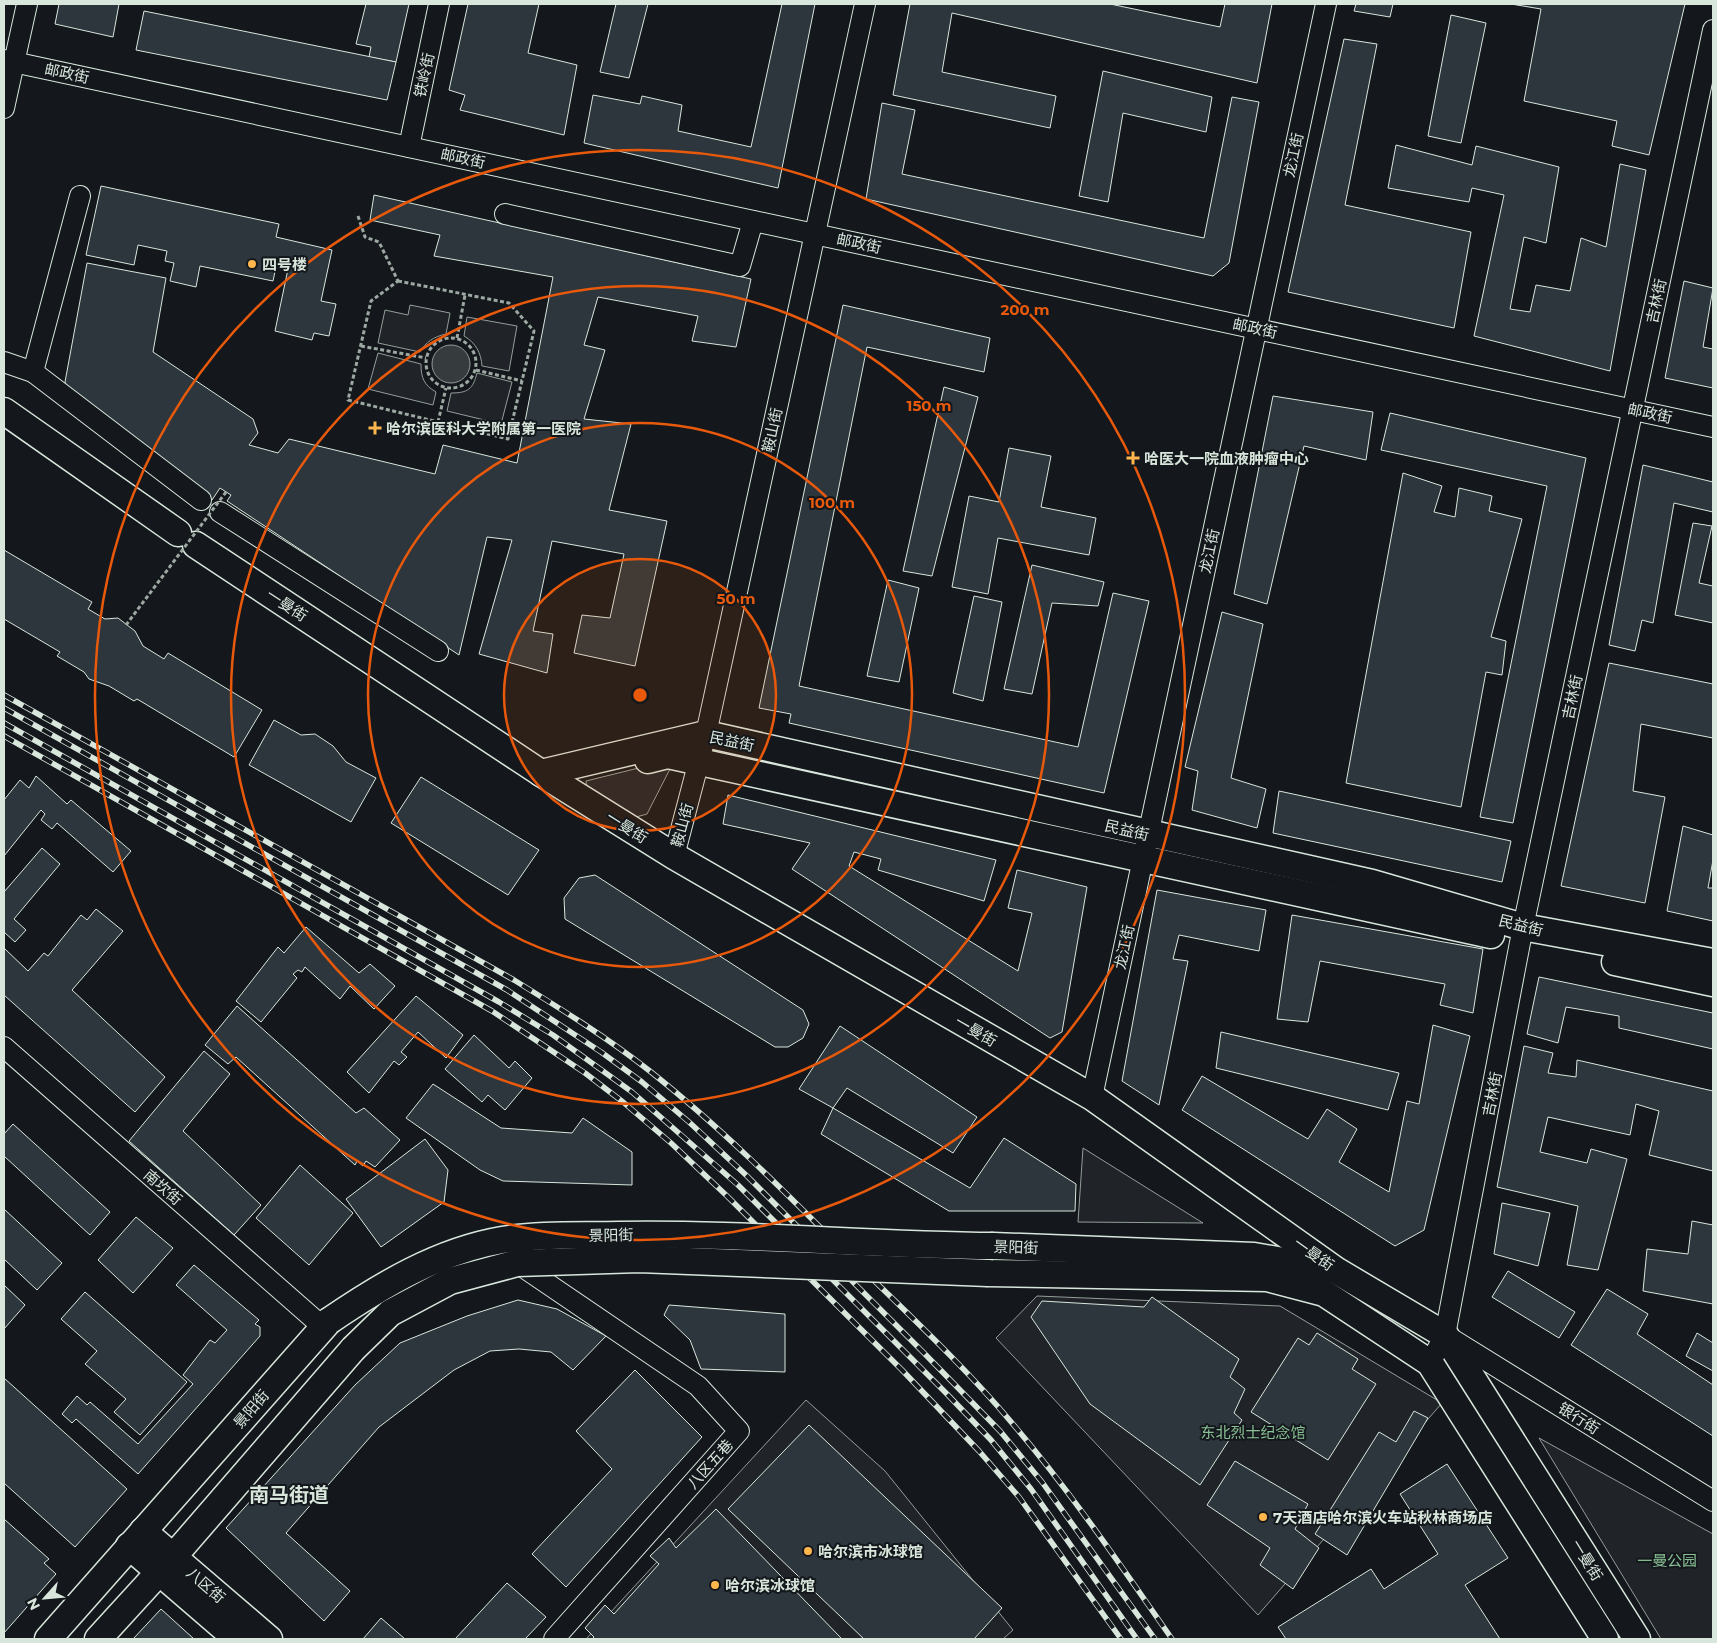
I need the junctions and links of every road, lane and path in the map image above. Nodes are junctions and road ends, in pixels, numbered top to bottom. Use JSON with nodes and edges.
{"nodes":[{"id":1,"x":27,"y":4,"type":"edge"},
{"id":2,"x":439,"y":4,"type":"edge"},
{"id":3,"x":866,"y":4,"type":"edge"},
{"id":4,"x":1326,"y":4,"type":"edge"},
{"id":5,"x":1713,"y":30,"type":"edge"},
{"id":6,"x":9,"y":61,"type":"edge"},
{"id":7,"x":4,"y":108,"type":"edge"},
{"id":8,"x":409,"y":147,"type":"junction"},
{"id":9,"x":80,"y":196,"type":"dead end"},
{"id":10,"x":505,"y":214,"type":"dead end"},
{"id":11,"x":358,"y":216,"type":"dead end"},
{"id":12,"x":753,"y":220,"type":"junction"},
{"id":13,"x":816,"y":234,"type":"junction"},
{"id":14,"x":398,"y":281,"type":"junction"},
{"id":15,"x":465,"y":294,"type":"junction"},
{"id":16,"x":1256,"y":328,"type":"junction"},
{"id":17,"x":456,"y":338,"type":"junction"},
{"id":18,"x":361,"y":346,"type":"junction"},
{"id":19,"x":426,"y":358,"type":"junction"},
{"id":20,"x":4,"y":362,"type":"edge"},
{"id":21,"x":476,"y":370,"type":"junction"},
{"id":22,"x":34,"y":372,"type":"junction"},
{"id":23,"x":522,"y":381,"type":"junction"},
{"id":24,"x":446,"y":388,"type":"junction"},
{"id":25,"x":1633,"y":410,"type":"junction"},
{"id":26,"x":4,"y":411,"type":"edge"},
{"id":27,"x":438,"y":422,"type":"junction"},
{"id":28,"x":1713,"y":427,"type":"edge"},
{"id":29,"x":226,"y":492,"type":"dead end"},
{"id":30,"x":202,"y":500,"type":"dead end"},
{"id":31,"x":220,"y":512,"type":"dead end"},
{"id":32,"x":126,"y":624,"type":"dead end"},
{"id":33,"x":438,"y":651,"type":"dead end"},
{"id":34,"x":706,"y":734,"type":"junction"},
{"id":35,"x":699,"y":763,"type":"junction"},
{"id":36,"x":548,"y":777,"type":"junction"},
{"id":37,"x":1145,"y":846,"type":"junction"},
{"id":38,"x":674,"y":856,"type":"junction"},
{"id":39,"x":1522,"y":934,"type":"junction"},
{"id":40,"x":1713,"y":962,"type":"edge"},
{"id":41,"x":1713,"y":983,"type":"edge"},
{"id":42,"x":4,"y":1046,"type":"edge"},
{"id":43,"x":1092,"y":1097,"type":"junction"},
{"id":44,"x":517,"y":1263,"type":"junction"},
{"id":45,"x":1337,"y":1271,"type":"junction"},
{"id":46,"x":1267,"y":1278,"type":"joint"},
{"id":47,"x":326,"y":1324,"type":"junction"},
{"id":48,"x":1445,"y":1334,"type":"junction"},
{"id":49,"x":1430,"y":1363,"type":"junction"},
{"id":50,"x":1713,"y":1501,"type":"edge"},
{"id":51,"x":136,"y":1539,"type":"junction"},
{"id":52,"x":166,"y":1564,"type":"junction"},
{"id":53,"x":48,"y":1639,"type":"edge"},
{"id":54,"x":98,"y":1639,"type":"edge"},
{"id":55,"x":237,"y":1639,"type":"edge"},
{"id":56,"x":270,"y":1639,"type":"edge"},
{"id":57,"x":554,"y":1639,"type":"edge"},
{"id":58,"x":1606,"y":1639,"type":"edge"},
{"id":59,"x":1637,"y":1639,"type":"edge"}],
"edges":[{"from":1,"to":6,"type":"street"},
{"from":2,"to":8,"type":"street","name":"铁岭街"},
{"from":3,"to":13,"type":"street","name":"鞍山街"},
{"from":4,"to":16,"type":"street","name":"龙江街"},
{"from":5,"to":25,"type":"street","name":"吉林街"},
{"from":6,"to":7,"type":"street"},
{"from":6,"to":8,"type":"street","name":"邮政街"},
{"from":8,"to":12,"type":"street","name":"邮政街"},
{"from":9,"to":22,"type":"street"},
{"from":10,"to":12,"type":"street"},
{"from":11,"to":14,"type":"path"},
{"from":12,"to":13,"type":"street","name":"邮政街"},
{"from":13,"to":16,"type":"street","name":"邮政街"},
{"from":13,"to":34,"type":"street","name":"鞍山街"},
{"from":14,"to":15,"type":"path"},
{"from":14,"to":18,"type":"path"},
{"from":15,"to":17,"type":"path"},
{"from":15,"to":23,"type":"path"},
{"from":16,"to":25,"type":"street","name":"邮政街"},
{"from":16,"to":37,"type":"street","name":"龙江街"},
{"from":17,"to":19,"type":"path"},
{"from":17,"to":21,"type":"path"},
{"from":18,"to":19,"type":"path"},
{"from":18,"to":27,"type":"path"},
{"from":19,"to":24,"type":"path"},
{"from":20,"to":22,"type":"street"},
{"from":21,"to":23,"type":"path"},
{"from":21,"to":24,"type":"path"},
{"from":22,"to":30,"type":"street"},
{"from":23,"to":27,"type":"path"},
{"from":24,"to":27,"type":"path"},
{"from":25,"to":28,"type":"street","name":"邮政街"},
{"from":25,"to":39,"type":"street","name":"吉林街"},
{"from":26,"to":36,"type":"main road","name":"一曼街"},
{"from":29,"to":32,"type":"path","bridge":true},
{"from":31,"to":33,"type":"street"},
{"from":34,"to":35,"type":"street","name":"鞍山街"},
{"from":34,"to":36,"type":"main road","name":"民益街"},
{"from":34,"to":37,"type":"main road","name":"民益街"},
{"from":35,"to":36,"type":"main road","name":"民益街"},
{"from":35,"to":37,"type":"main road","name":"民益街"},
{"from":35,"to":38,"type":"street","name":"鞍山街"},
{"from":36,"to":38,"type":"main road","name":"一曼街"},
{"from":37,"to":39,"type":"main road","name":"民益街"},
{"from":37,"to":43,"type":"street","name":"龙江街"},
{"from":38,"to":43,"type":"main road","name":"一曼街"},
{"from":39,"to":40,"type":"main road","name":"民益街"},
{"from":39,"to":41,"type":"main road","name":"民益街"},
{"from":39,"to":48,"type":"street","name":"吉林街"},
{"from":42,"to":47,"type":"street","name":"南坎街"},
{"from":43,"to":45,"type":"main road","name":"一曼街"},
{"from":44,"to":46,"type":"main road","name":"景阳街","bridge":true},
{"from":44,"to":52,"type":"main road","name":"景阳街","bridge":true},
{"from":44,"to":57,"type":"street","name":"八区五巷"},
{"from":45,"to":47,"type":"main road","name":"景阳街","bridge":true},
{"from":45,"to":48,"type":"main road","name":"一曼街"},
{"from":46,"to":49,"type":"main road","name":"一曼街"},
{"from":47,"to":51,"type":"main road","name":"景阳街"},
{"from":48,"to":49,"type":"street","name":"吉林街"},
{"from":48,"to":50,"type":"street","name":"银行街"},
{"from":48,"to":59,"type":"main road","name":"一曼街"},
{"from":49,"to":58,"type":"main road","name":"一曼街"},
{"from":51,"to":52,"type":"main road","name":"八区街"},
{"from":51,"to":53,"type":"main road","name":"景阳街"},
{"from":52,"to":54,"type":"main road","name":"景阳街"},
{"from":52,"to":55,"type":"main road","name":"八区街"},
{"from":52,"to":56,"type":"main road","name":"八区街"}]}
